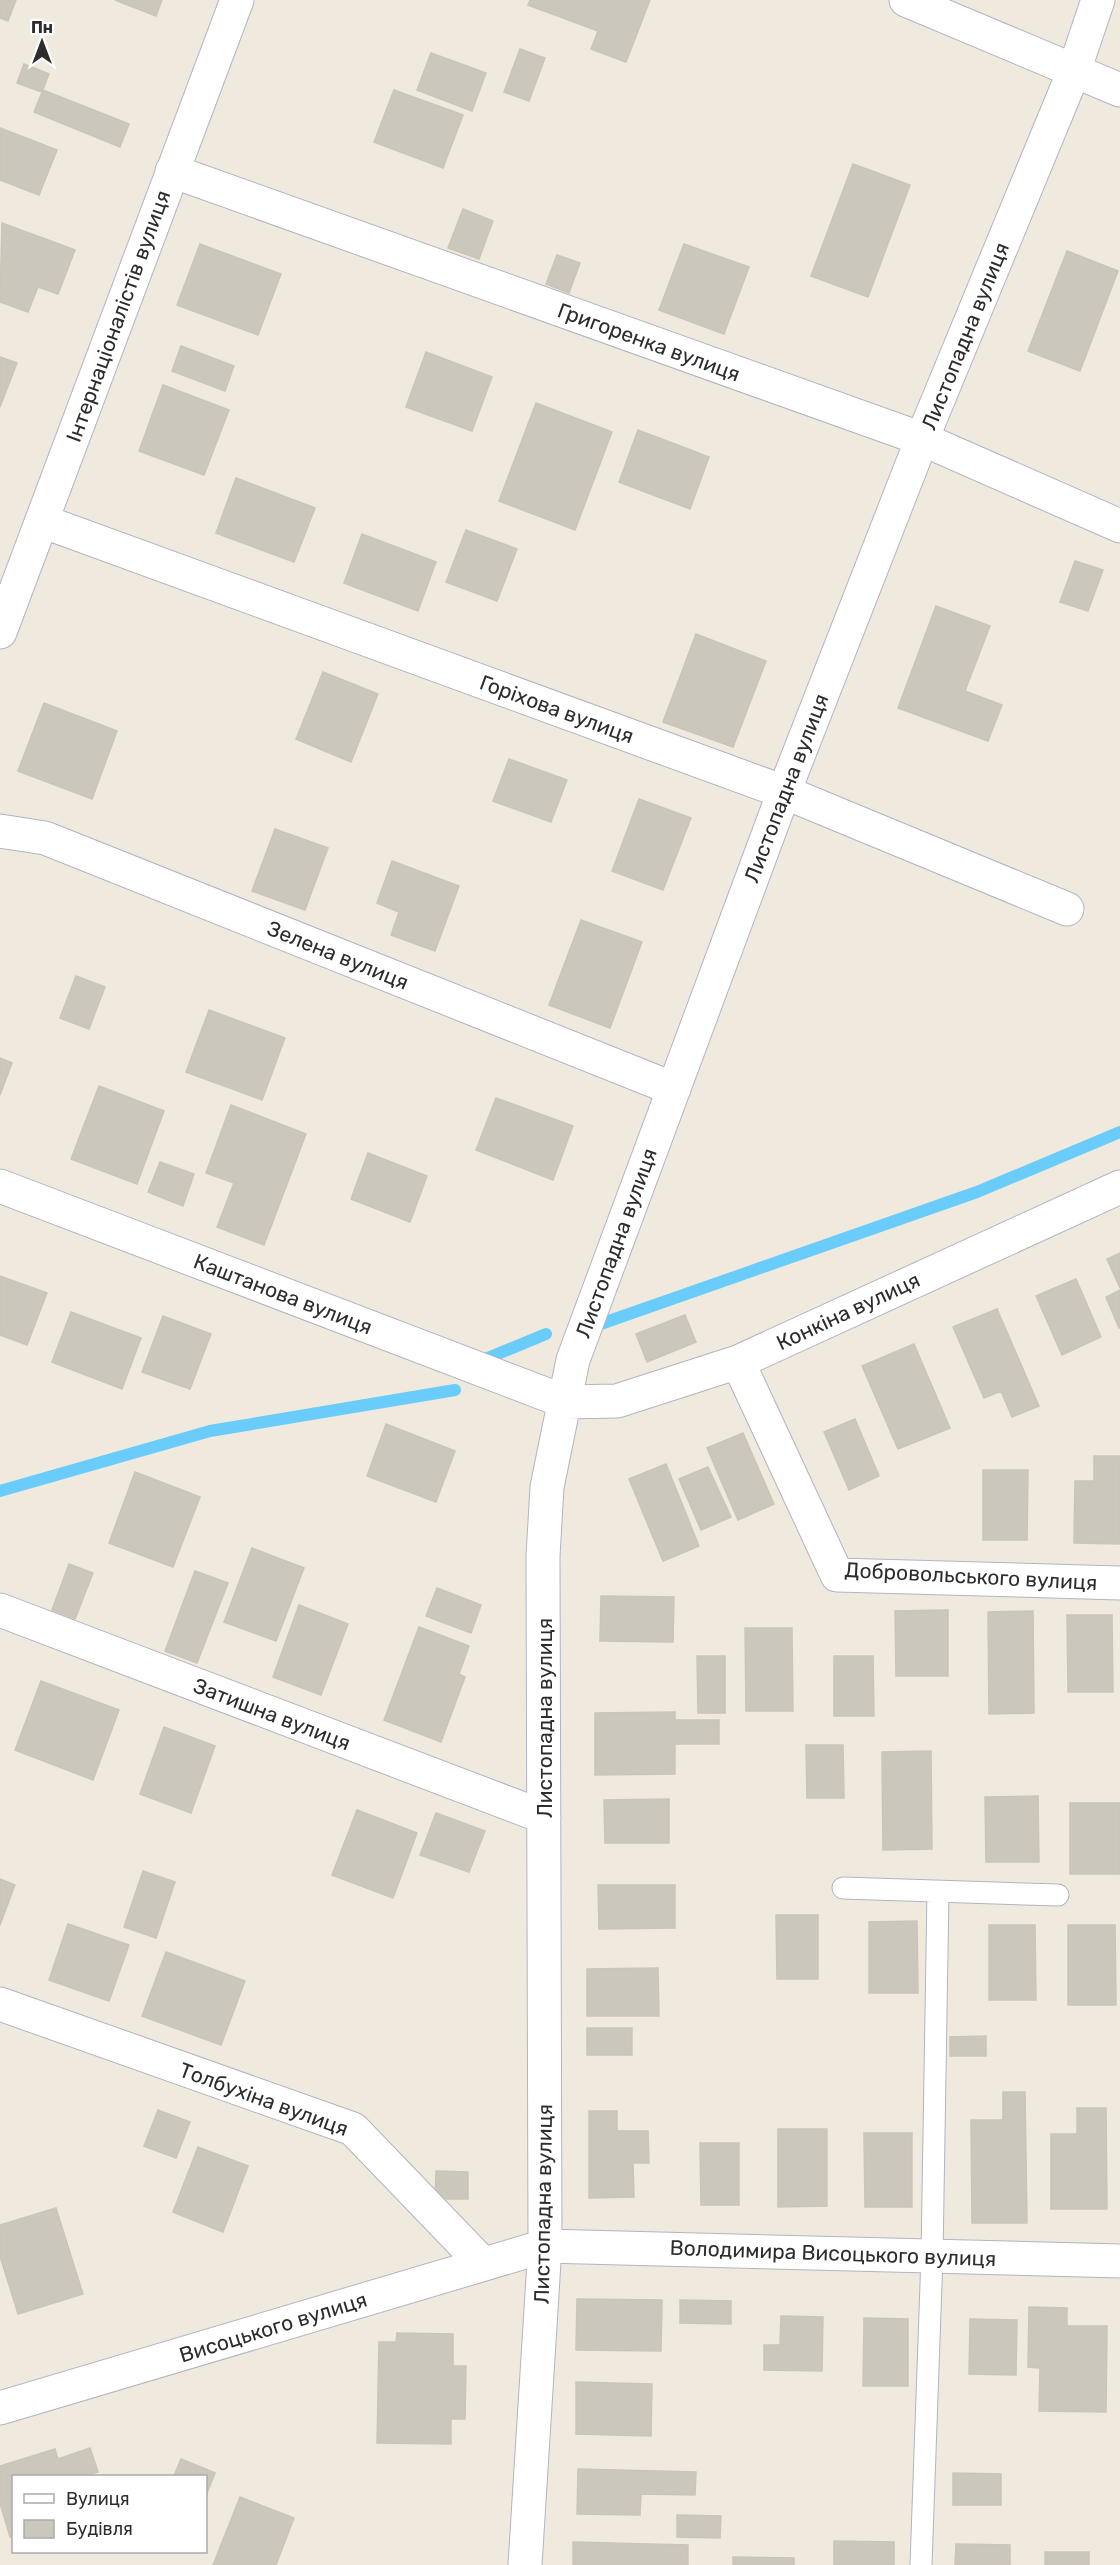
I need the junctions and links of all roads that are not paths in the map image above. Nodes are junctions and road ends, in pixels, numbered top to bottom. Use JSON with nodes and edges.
{"nodes":[{"id":1,"x":237,"y":0,"type":"edge"},
{"id":2,"x":906,"y":0,"type":"edge"},
{"id":3,"x":1098,"y":0,"type":"edge"},
{"id":4,"x":1074,"y":71,"type":"junction"},
{"id":5,"x":1120,"y":90,"type":"edge"},
{"id":6,"x":172,"y":171,"type":"junction"},
{"id":7,"x":922,"y":439,"type":"junction"},
{"id":8,"x":42,"y":520,"type":"junction"},
{"id":9,"x":1120,"y":526,"type":"edge"},
{"id":10,"x":0,"y":632,"type":"edge"},
{"id":11,"x":784,"y":792,"type":"junction"},
{"id":12,"x":0,"y":831,"type":"edge"},
{"id":13,"x":1067,"y":909,"type":"dead end"},
{"id":14,"x":674,"y":1089,"type":"junction"},
{"id":15,"x":0,"y":1186,"type":"edge"},
{"id":16,"x":1120,"y":1187,"type":"edge"},
{"id":17,"x":738,"y":1362,"type":"junction"},
{"id":18,"x":566,"y":1402,"type":"junction"},
{"id":19,"x":1120,"y":1583,"type":"edge"},
{"id":20,"x":0,"y":1610,"type":"edge"},
{"id":21,"x":544,"y":1817,"type":"junction"},
{"id":22,"x":843,"y":1888,"type":"dead end"},
{"id":23,"x":938,"y":1892,"type":"junction"},
{"id":24,"x":1058,"y":1895,"type":"dead end"},
{"id":25,"x":0,"y":2004,"type":"edge"},
{"id":26,"x":545,"y":2246,"type":"junction"},
{"id":27,"x":932,"y":2256,"type":"junction"},
{"id":28,"x":1120,"y":2261,"type":"edge"},
{"id":29,"x":483,"y":2264,"type":"junction"},
{"id":30,"x":0,"y":2408,"type":"edge"},
{"id":31,"x":525,"y":2565,"type":"edge"},
{"id":32,"x":921,"y":2565,"type":"edge"}],
"edges":[{"from":1,"to":6,"type":"street","name":"Інтернаціоналістів вулиця"},
{"from":2,"to":4,"type":"street"},
{"from":3,"to":4,"type":"street","name":"Листопадна вулиця"},
{"from":4,"to":5,"type":"street"},
{"from":4,"to":7,"type":"street","name":"Листопадна вулиця"},
{"from":6,"to":7,"type":"street","name":"Григоренка вулиця"},
{"from":6,"to":8,"type":"street","name":"Інтернаціоналістів вулиця"},
{"from":7,"to":9,"type":"street","name":"Григоренка вулиця"},
{"from":7,"to":11,"type":"street","name":"Листопадна вулиця"},
{"from":8,"to":10,"type":"street","name":"Інтернаціоналістів вулиця"},
{"from":8,"to":11,"type":"street","name":"Горіхова вулиця"},
{"from":11,"to":13,"type":"street","name":"Горіхова вулиця"},
{"from":11,"to":14,"type":"street","name":"Листопадна вулиця"},
{"from":12,"to":14,"type":"street","name":"Зелена вулиця"},
{"from":14,"to":18,"type":"street","name":"Листопадна вулиця"},
{"from":15,"to":18,"type":"street","name":"Каштанова вулиця"},
{"from":16,"to":17,"type":"street","name":"Конкіна вулиця"},
{"from":17,"to":18,"type":"street","name":"Конкіна вулиця"},
{"from":17,"to":19,"type":"street","name":"Добровольського вулиця"},
{"from":18,"to":21,"type":"street","name":"Листопадна вулиця"},
{"from":20,"to":21,"type":"street","name":"Затишна вулиця"},
{"from":21,"to":26,"type":"street","name":"Листопадна вулиця"},
{"from":22,"to":23,"type":"lane"},
{"from":23,"to":24,"type":"lane"},
{"from":23,"to":27,"type":"lane"},
{"from":25,"to":29,"type":"street","name":"Толбухіна вулиця"},
{"from":26,"to":27,"type":"street","name":"Володимира Висоцького вулиця"},
{"from":26,"to":29,"type":"street","name":"Висоцького вулиця"},
{"from":26,"to":31,"type":"street","name":"Листопадна вулиця"},
{"from":27,"to":28,"type":"street","name":"Володимира Висоцького вулиця"},
{"from":27,"to":32,"type":"lane"},
{"from":29,"to":30,"type":"street","name":"Висоцького вулиця"}]}
